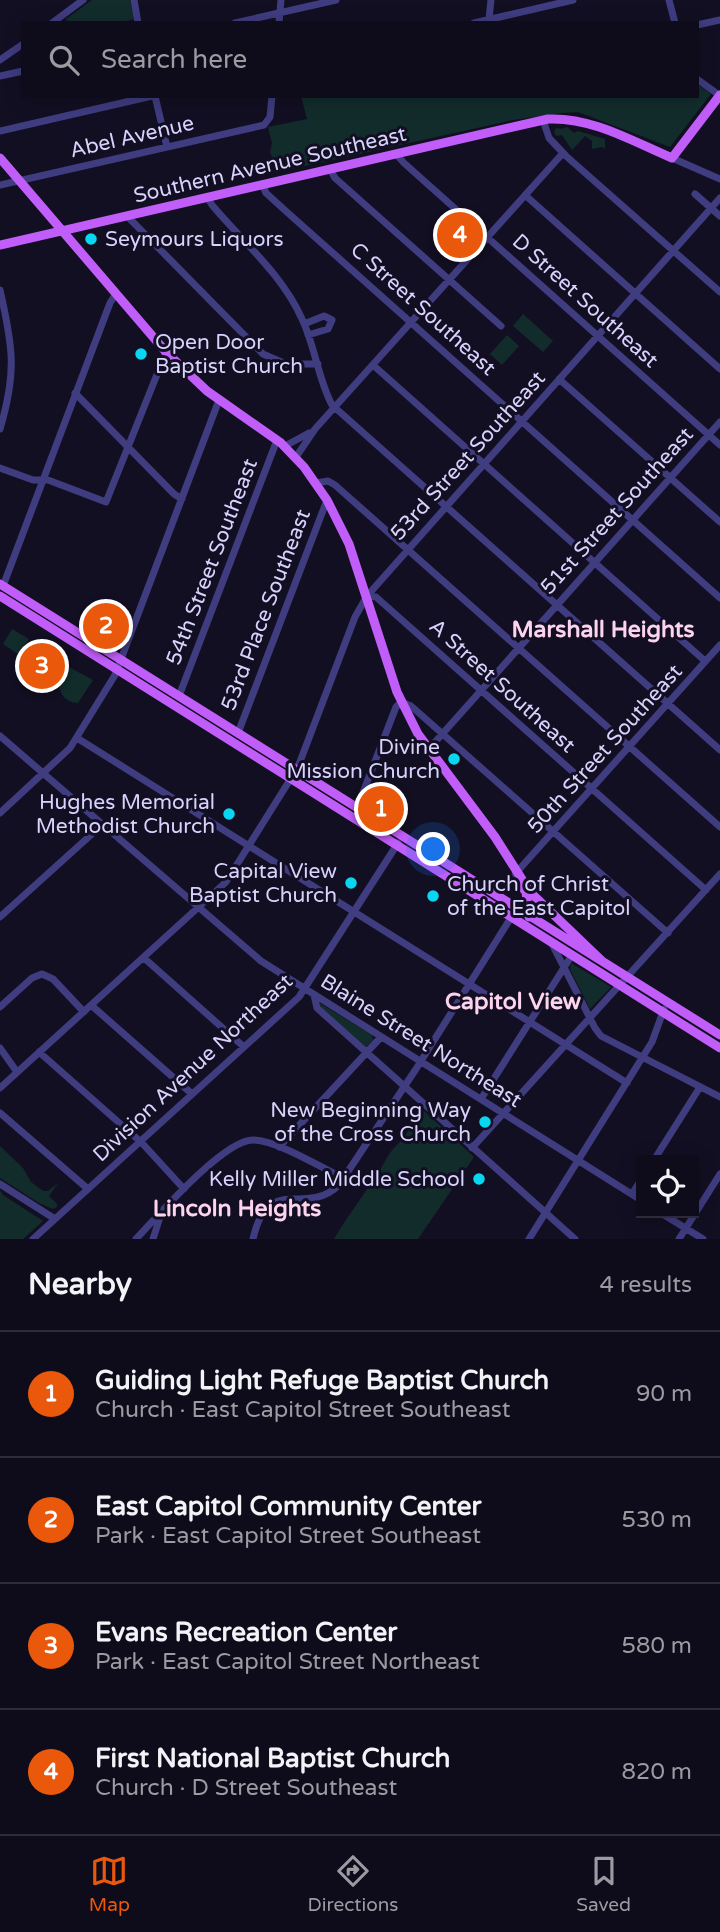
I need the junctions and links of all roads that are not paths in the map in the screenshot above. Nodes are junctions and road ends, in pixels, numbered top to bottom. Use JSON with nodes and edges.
{"nodes":[{"id":1,"x":83,"y":0,"type":"edge"},
{"id":2,"x":134,"y":0,"type":"edge"},
{"id":3,"x":281,"y":0,"type":"edge"},
{"id":4,"x":336,"y":0,"type":"edge"},
{"id":5,"x":491,"y":0,"type":"edge"},
{"id":6,"x":573,"y":0,"type":"edge"},
{"id":7,"x":669,"y":0,"type":"edge"},
{"id":8,"x":279,"y":13,"type":"junction"},
{"id":9,"x":489,"y":19,"type":"junction"},
{"id":10,"x":720,"y":20,"type":"edge"},
{"id":11,"x":55,"y":21,"type":"edge"},
{"id":12,"x":138,"y":21,"type":"edge"},
{"id":13,"x":244,"y":21,"type":"edge"},
{"id":14,"x":279,"y":21,"type":"edge"},
{"id":15,"x":482,"y":21,"type":"edge"},
{"id":16,"x":674,"y":21,"type":"edge"},
{"id":17,"x":699,"y":25,"type":"edge"},
{"id":18,"x":21,"y":45,"type":"edge"},
{"id":19,"x":0,"y":60,"type":"edge"},
{"id":20,"x":21,"y":71,"type":"edge"},
{"id":21,"x":0,"y":76,"type":"edge"},
{"id":22,"x":699,"y":80,"type":"edge"},
{"id":23,"x":720,"y":95,"type":"edge"},
{"id":24,"x":145,"y":98,"type":"edge"},
{"id":25,"x":155,"y":98,"type":"edge"},
{"id":26,"x":272,"y":98,"type":"edge"},
{"id":27,"x":545,"y":119,"type":"junction"},
{"id":28,"x":0,"y":131,"type":"edge"},
{"id":29,"x":167,"y":147,"type":"junction"},
{"id":30,"x":563,"y":153,"type":"junction"},
{"id":31,"x":396,"y":154,"type":"junction"},
{"id":32,"x":0,"y":158,"type":"edge"},
{"id":33,"x":672,"y":158,"type":"junction"},
{"id":34,"x":330,"y":169,"type":"junction"},
{"id":35,"x":720,"y":179,"type":"edge"},
{"id":36,"x":19,"y":181,"type":"junction"},
{"id":37,"x":262,"y":184,"type":"junction"},
{"id":38,"x":0,"y":185,"type":"edge"},
{"id":39,"x":695,"y":194,"type":"dead end"},
{"id":40,"x":525,"y":195,"type":"junction"},
{"id":41,"x":208,"y":197,"type":"junction"},
{"id":42,"x":720,"y":198,"type":"edge"},
{"id":43,"x":712,"y":208,"type":"junction"},
{"id":44,"x":127,"y":216,"type":"junction"},
{"id":45,"x":720,"y":216,"type":"edge"},
{"id":46,"x":60,"y":230,"type":"junction"},
{"id":47,"x":488,"y":237,"type":"junction"},
{"id":48,"x":0,"y":244,"type":"edge"},
{"id":49,"x":674,"y":251,"type":"junction"},
{"id":50,"x":449,"y":280,"type":"junction"},
{"id":51,"x":0,"y":290,"type":"edge"},
{"id":52,"x":720,"y":292,"type":"edge"},
{"id":53,"x":636,"y":293,"type":"junction"},
{"id":54,"x":115,"y":295,"type":"junction"},
{"id":55,"x":411,"y":322,"type":"junction"},
{"id":56,"x":304,"y":324,"type":"junction"},
{"id":57,"x":4,"y":325,"type":"edge"},
{"id":58,"x":501,"y":326,"type":"dead end"},
{"id":59,"x":309,"y":335,"type":"junction"},
{"id":60,"x":598,"y":336,"type":"junction"},
{"id":61,"x":166,"y":352,"type":"junction"},
{"id":62,"x":318,"y":364,"type":"junction"},
{"id":63,"x":373,"y":365,"type":"junction"},
{"id":64,"x":720,"y":369,"type":"edge"},
{"id":65,"x":559,"y":379,"type":"junction"},
{"id":66,"x":75,"y":393,"type":"junction"},
{"id":67,"x":219,"y":400,"type":"junction"},
{"id":68,"x":335,"y":408,"type":"junction"},
{"id":69,"x":522,"y":421,"type":"junction"},
{"id":70,"x":720,"y":422,"type":"edge"},
{"id":71,"x":0,"y":429,"type":"edge"},
{"id":72,"x":315,"y":429,"type":"junction"},
{"id":73,"x":709,"y":435,"type":"junction"},
{"id":74,"x":281,"y":443,"type":"junction"},
{"id":75,"x":720,"y":445,"type":"edge"},
{"id":76,"x":128,"y":447,"type":"junction"},
{"id":77,"x":296,"y":457,"type":"junction"},
{"id":78,"x":484,"y":464,"type":"junction"},
{"id":79,"x":0,"y":468,"type":"edge"},
{"id":80,"x":670,"y":478,"type":"junction"},
{"id":81,"x":42,"y":480,"type":"junction"},
{"id":82,"x":316,"y":483,"type":"junction"},
{"id":83,"x":182,"y":499,"type":"junction"},
{"id":84,"x":327,"y":500,"type":"junction"},
{"id":85,"x":446,"y":506,"type":"junction"},
{"id":86,"x":633,"y":520,"type":"junction"},
{"id":87,"x":720,"y":522,"type":"edge"},
{"id":88,"x":408,"y":549,"type":"junction"},
{"id":89,"x":595,"y":563,"type":"junction"},
{"id":90,"x":1,"y":588,"type":"edge"},
{"id":91,"x":367,"y":596,"type":"junction"},
{"id":92,"x":720,"y":598,"type":"edge"},
{"id":93,"x":557,"y":605,"type":"junction"},
{"id":94,"x":720,"y":645,"type":"edge"},
{"id":95,"x":518,"y":648,"type":"junction"},
{"id":96,"x":705,"y":662,"type":"junction"},
{"id":97,"x":119,"y":664,"type":"junction"},
{"id":98,"x":481,"y":690,"type":"junction"},
{"id":99,"x":179,"y":696,"type":"junction"},
{"id":100,"x":401,"y":702,"type":"junction"},
{"id":101,"x":668,"y":704,"type":"junction"},
{"id":102,"x":238,"y":733,"type":"junction"},
{"id":103,"x":443,"y":733,"type":"junction"},
{"id":104,"x":0,"y":736,"type":"edge"},
{"id":105,"x":77,"y":738,"type":"junction"},
{"id":106,"x":629,"y":747,"type":"junction"},
{"id":107,"x":428,"y":750,"type":"junction"},
{"id":108,"x":720,"y":750,"type":"edge"},
{"id":109,"x":43,"y":773,"type":"junction"},
{"id":110,"x":294,"y":774,"type":"junction"},
{"id":111,"x":592,"y":789,"type":"junction"},
{"id":112,"x":357,"y":807,"type":"junction"},
{"id":113,"x":0,"y":813,"type":"edge"},
{"id":114,"x":103,"y":824,"type":"junction"},
{"id":115,"x":720,"y":827,"type":"edge"},
{"id":116,"x":554,"y":832,"type":"junction"},
{"id":117,"x":400,"y":840,"type":"junction"},
{"id":118,"x":249,"y":846,"type":"junction"},
{"id":119,"x":720,"y":874,"type":"edge"},
{"id":120,"x":517,"y":876,"type":"junction"},
{"id":121,"x":706,"y":890,"type":"junction"},
{"id":122,"x":199,"y":908,"type":"junction"},
{"id":123,"x":354,"y":912,"type":"junction"},
{"id":124,"x":514,"y":912,"type":"junction"},
{"id":125,"x":1,"y":914,"type":"edge"},
{"id":126,"x":528,"y":915,"type":"junction"},
{"id":127,"x":536,"y":932,"type":"junction"},
{"id":128,"x":668,"y":933,"type":"junction"},
{"id":129,"x":551,"y":941,"type":"junction"},
{"id":130,"x":572,"y":955,"type":"junction"},
{"id":131,"x":144,"y":958,"type":"junction"},
{"id":132,"x":602,"y":961,"type":"junction"},
{"id":133,"x":564,"y":968,"type":"junction"},
{"id":134,"x":624,"y":981,"type":"junction"},
{"id":135,"x":470,"y":984,"type":"junction"},
{"id":136,"x":305,"y":990,"type":"junction"},
{"id":137,"x":314,"y":995,"type":"junction"},
{"id":138,"x":91,"y":1005,"type":"junction"},
{"id":139,"x":0,"y":1007,"type":"edge"},
{"id":140,"x":665,"y":1007,"type":"junction"},
{"id":141,"x":84,"y":1012,"type":"junction"},
{"id":142,"x":590,"y":1019,"type":"junction"},
{"id":143,"x":530,"y":1022,"type":"junction"},
{"id":144,"x":720,"y":1035,"type":"edge"},
{"id":145,"x":381,"y":1037,"type":"junction"},
{"id":146,"x":566,"y":1045,"type":"junction"},
{"id":147,"x":244,"y":1047,"type":"junction"},
{"id":148,"x":0,"y":1048,"type":"edge"},
{"id":149,"x":720,"y":1048,"type":"edge"},
{"id":150,"x":39,"y":1052,"type":"junction"},
{"id":151,"x":367,"y":1053,"type":"junction"},
{"id":152,"x":642,"y":1058,"type":"junction"},
{"id":153,"x":421,"y":1062,"type":"junction"},
{"id":154,"x":17,"y":1072,"type":"junction"},
{"id":155,"x":627,"y":1083,"type":"junction"},
{"id":156,"x":405,"y":1087,"type":"junction"},
{"id":157,"x":700,"y":1087,"type":"junction"},
{"id":158,"x":0,"y":1088,"type":"edge"},
{"id":159,"x":192,"y":1094,"type":"junction"},
{"id":160,"x":720,"y":1097,"type":"edge"},
{"id":161,"x":481,"y":1099,"type":"junction"},
{"id":162,"x":0,"y":1114,"type":"edge"},
{"id":163,"x":503,"y":1114,"type":"junction"},
{"id":164,"x":140,"y":1141,"type":"junction"},
{"id":165,"x":279,"y":1147,"type":"junction"},
{"id":166,"x":472,"y":1148,"type":"junction"},
{"id":167,"x":657,"y":1155,"type":"edge"},
{"id":168,"x":578,"y":1160,"type":"junction"},
{"id":169,"x":720,"y":1174,"type":"edge"},
{"id":170,"x":343,"y":1178,"type":"junction"},
{"id":171,"x":0,"y":1184,"type":"edge"},
{"id":172,"x":636,"y":1188,"type":"edge"},
{"id":173,"x":88,"y":1189,"type":"junction"},
{"id":174,"x":184,"y":1189,"type":"junction"},
{"id":175,"x":632,"y":1194,"type":"junction"},
{"id":176,"x":636,"y":1197,"type":"edge"},
{"id":177,"x":167,"y":1207,"type":"junction"},
{"id":178,"x":545,"y":1213,"type":"junction"},
{"id":179,"x":670,"y":1218,"type":"edge"},
{"id":180,"x":55,"y":1219,"type":"junction"},
{"id":181,"x":686,"y":1228,"type":"junction"},
{"id":182,"x":33,"y":1239,"type":"edge"},
{"id":183,"x":136,"y":1239,"type":"edge"},
{"id":184,"x":153,"y":1239,"type":"edge"},
{"id":185,"x":253,"y":1239,"type":"edge"},
{"id":186,"x":529,"y":1239,"type":"edge"},
{"id":187,"x":575,"y":1239,"type":"edge"},
{"id":188,"x":679,"y":1239,"type":"edge"},
{"id":189,"x":703,"y":1239,"type":"edge"}],
"edges":[{"from":1,"to":11,"type":"street"},
{"from":2,"to":12,"type":"street"},
{"from":3,"to":8,"type":"street"},
{"from":4,"to":8,"type":"street"},
{"from":5,"to":9,"type":"street"},
{"from":6,"to":9,"type":"street"},
{"from":7,"to":16,"type":"street"},
{"from":8,"to":13,"type":"street"},
{"from":8,"to":14,"type":"street"},
{"from":9,"to":15,"type":"street"},
{"from":10,"to":17,"type":"street"},
{"from":18,"to":19,"type":"street"},
{"from":20,"to":21,"type":"street"},
{"from":22,"to":23,"type":"street"},
{"from":23,"to":33,"type":"main road"},
{"from":24,"to":28,"type":"street"},
{"from":25,"to":29,"type":"street"},
{"from":26,"to":29,"type":"street","name":"Abel Avenue"},
{"from":27,"to":30,"type":"street"},
{"from":27,"to":31,"type":"main road","name":"Southern Avenue Southeast"},
{"from":27,"to":33,"type":"main road","name":"Southern Avenue Southeast"},
{"from":29,"to":36,"type":"street","name":"Abel Avenue"},
{"from":30,"to":40,"type":"street","name":"54th Street Southeast"},
{"from":30,"to":49,"type":"street"},
{"from":31,"to":34,"type":"main road","name":"Southern Avenue Southeast"},
{"from":31,"to":47,"type":"street","name":"D Street Southeast"},
{"from":32,"to":36,"type":"main road"},
{"from":33,"to":35,"type":"street"},
{"from":34,"to":37,"type":"main road","name":"Southern Avenue Southeast"},
{"from":34,"to":50,"type":"street"},
{"from":36,"to":38,"type":"street","name":"Abel Avenue"},
{"from":36,"to":46,"type":"main road"},
{"from":37,"to":41,"type":"main road","name":"Southern Avenue Southeast"},
{"from":37,"to":55,"type":"street","name":"C Street Southeast"},
{"from":39,"to":43,"type":"street"},
{"from":40,"to":47,"type":"street","name":"54th Street Southeast"},
{"from":40,"to":53,"type":"street"},
{"from":41,"to":44,"type":"main road","name":"Southern Avenue Southeast"},
{"from":41,"to":56,"type":"street"},
{"from":42,"to":43,"type":"street","name":"53rd Street Southeast"},
{"from":43,"to":45,"type":"street"},
{"from":43,"to":49,"type":"street","name":"53rd Street Southeast"},
{"from":44,"to":46,"type":"main road","name":"Southern Avenue Southeast"},
{"from":44,"to":62,"type":"street"},
{"from":46,"to":48,"type":"main road","name":"Southern Avenue Southeast"},
{"from":46,"to":54,"type":"main road"},
{"from":47,"to":50,"type":"street","name":"54th Street Southeast"},
{"from":47,"to":60,"type":"street","name":"D Street Southeast"},
{"from":49,"to":52,"type":"street"},
{"from":49,"to":53,"type":"street","name":"53rd Street Southeast"},
{"from":50,"to":55,"type":"street","name":"54th Street Southeast"},
{"from":50,"to":58,"type":"street"},
{"from":51,"to":57,"type":"street"},
{"from":53,"to":60,"type":"street","name":"53rd Street Southeast"},
{"from":53,"to":64,"type":"street"},
{"from":54,"to":61,"type":"main road"},
{"from":54,"to":66,"type":"street"},
{"from":55,"to":63,"type":"street","name":"54th Street Southeast"},
{"from":55,"to":69,"type":"street","name":"C Street Southeast"},
{"from":56,"to":59,"type":"street"},
{"from":56,"to":59,"type":"street"},
{"from":57,"to":71,"type":"street"},
{"from":59,"to":62,"type":"street"},
{"from":60,"to":65,"type":"street","name":"53rd Street Southeast"},
{"from":60,"to":73,"type":"street","name":"D Street Southeast"},
{"from":61,"to":67,"type":"main road"},
{"from":61,"to":76,"type":"street"},
{"from":62,"to":68,"type":"street"},
{"from":63,"to":68,"type":"street","name":"54th Street Southeast"},
{"from":63,"to":78,"type":"street"},
{"from":65,"to":69,"type":"street","name":"53rd Street Southeast"},
{"from":65,"to":80,"type":"street"},
{"from":66,"to":76,"type":"street"},
{"from":66,"to":81,"type":"street"},
{"from":67,"to":74,"type":"main road"},
{"from":67,"to":83,"type":"street"},
{"from":68,"to":72,"type":"street","name":"54th Street Southeast"},
{"from":68,"to":85,"type":"street"},
{"from":69,"to":78,"type":"street","name":"53rd Street Southeast"},
{"from":69,"to":86,"type":"street","name":"C Street Southeast"},
{"from":70,"to":73,"type":"street","name":"51st Street Southeast"},
{"from":72,"to":74,"type":"street","name":"54th Street Southeast"},
{"from":72,"to":77,"type":"street","name":"54th Street Southeast"},
{"from":73,"to":75,"type":"street","name":"D Street Southeast"},
{"from":73,"to":80,"type":"street","name":"51st Street Southeast"},
{"from":74,"to":77,"type":"main road"},
{"from":74,"to":99,"type":"street","name":"54th Street Southeast"},
{"from":76,"to":81,"type":"street"},
{"from":76,"to":83,"type":"street"},
{"from":77,"to":82,"type":"main road"},
{"from":78,"to":85,"type":"street","name":"53rd Street Southeast"},
{"from":78,"to":89,"type":"street"},
{"from":79,"to":81,"type":"street"},
{"from":80,"to":86,"type":"street","name":"51st Street Southeast"},
{"from":80,"to":87,"type":"street"},
{"from":81,"to":90,"type":"street"},
{"from":82,"to":84,"type":"main road"},
{"from":82,"to":88,"type":"street"},
{"from":83,"to":97,"type":"street"},
{"from":84,"to":91,"type":"main road"},
{"from":84,"to":102,"type":"street","name":"53rd Place Southeast"},
{"from":85,"to":88,"type":"street","name":"53rd Street Southeast"},
{"from":85,"to":93,"type":"street"},
{"from":86,"to":89,"type":"street","name":"51st Street Southeast"},
{"from":86,"to":92,"type":"street","name":"C Street Southeast"},
{"from":88,"to":91,"type":"street","name":"53rd Street Southeast"},
{"from":88,"to":95,"type":"street"},
{"from":89,"to":93,"type":"street","name":"51st Street Southeast"},
{"from":89,"to":96,"type":"street"},
{"from":90,"to":97,"type":"main road"},
{"from":91,"to":98,"type":"street","name":"A Street Southeast"},
{"from":91,"to":100,"type":"main road"},
{"from":91,"to":110,"type":"street","name":"53rd Street Southeast"},
{"from":93,"to":95,"type":"street","name":"51st Street Southeast"},
{"from":93,"to":101,"type":"street"},
{"from":94,"to":96,"type":"street","name":"50th Street Southeast"},
{"from":95,"to":98,"type":"street","name":"51st Street Southeast"},
{"from":95,"to":106,"type":"street"},
{"from":96,"to":101,"type":"street","name":"50th Street Southeast"},
{"from":97,"to":99,"type":"main road"},
{"from":97,"to":105,"type":"street"},
{"from":97,"to":110,"type":"main road"},
{"from":98,"to":103,"type":"street","name":"51st Street Southeast"},
{"from":98,"to":111,"type":"street","name":"A Street Southeast"},
{"from":99,"to":102,"type":"main road"},
{"from":100,"to":103,"type":"street"},
{"from":100,"to":107,"type":"main road"},
{"from":100,"to":112,"type":"street"},
{"from":101,"to":106,"type":"street","name":"50th Street Southeast"},
{"from":101,"to":108,"type":"street"},
{"from":102,"to":110,"type":"main road"},
{"from":103,"to":107,"type":"street","name":"51st Street Southeast"},
{"from":103,"to":116,"type":"street"},
{"from":104,"to":109,"type":"street","name":"Blaine Street Northeast"},
{"from":105,"to":109,"type":"street"},
{"from":105,"to":118,"type":"street"},
{"from":106,"to":111,"type":"street","name":"50th Street Southeast"},
{"from":106,"to":115,"type":"street"},
{"from":107,"to":120,"type":"main road"},
{"from":109,"to":113,"type":"street"},
{"from":109,"to":114,"type":"street","name":"Blaine Street Northeast"},
{"from":110,"to":112,"type":"main road"},
{"from":110,"to":117,"type":"main road"},
{"from":110,"to":118,"type":"street","name":"53rd Street Southeast"},
{"from":111,"to":116,"type":"street","name":"50th Street Southeast"},
{"from":111,"to":121,"type":"street","name":"A Street Southeast"},
{"from":112,"to":117,"type":"main road"},
{"from":114,"to":122,"type":"street","name":"Blaine Street Northeast"},
{"from":114,"to":125,"type":"street"},
{"from":116,"to":120,"type":"street","name":"50th Street Southeast"},
{"from":116,"to":128,"type":"street"},
{"from":117,"to":123,"type":"street","name":"Division Avenue Northeast"},
{"from":117,"to":124,"type":"main road"},
{"from":118,"to":122,"type":"street","name":"53rd Street Southeast"},
{"from":118,"to":123,"type":"street"},
{"from":119,"to":121,"type":"street"},
{"from":120,"to":124,"type":"main road"},
{"from":120,"to":126,"type":"main road"},
{"from":120,"to":132,"type":"main road"},
{"from":121,"to":128,"type":"street"},
{"from":122,"to":131,"type":"street","name":"53rd Street Southeast"},
{"from":122,"to":136,"type":"street","name":"Blaine Street Northeast"},
{"from":123,"to":135,"type":"street"},
{"from":123,"to":136,"type":"street","name":"Division Avenue Northeast"},
{"from":124,"to":126,"type":"main road"},
{"from":124,"to":127,"type":"main road"},
{"from":124,"to":135,"type":"street"},
{"from":126,"to":127,"type":"main road"},
{"from":126,"to":132,"type":"main road"},
{"from":127,"to":129,"type":"main road"},
{"from":128,"to":134,"type":"street"},
{"from":129,"to":130,"type":"main road"},
{"from":129,"to":133,"type":"street"},
{"from":130,"to":133,"type":"street"},
{"from":130,"to":134,"type":"main road"},
{"from":131,"to":138,"type":"street","name":"53rd Street Southeast"},
{"from":131,"to":147,"type":"street"},
{"from":132,"to":134,"type":"main road"},
{"from":133,"to":142,"type":"street"},
{"from":133,"to":143,"type":"street"},
{"from":134,"to":140,"type":"main road"},
{"from":134,"to":142,"type":"street"},
{"from":135,"to":143,"type":"street"},
{"from":135,"to":153,"type":"street"},
{"from":136,"to":137,"type":"street","name":"Blaine Street Northeast"},
{"from":136,"to":147,"type":"street","name":"Division Avenue Northeast"},
{"from":137,"to":145,"type":"street","name":"Blaine Street Northeast"},
{"from":137,"to":151,"type":"street"},
{"from":138,"to":141,"type":"street","name":"53rd Street Southeast"},
{"from":138,"to":159,"type":"street"},
{"from":139,"to":141,"type":"street"},
{"from":140,"to":144,"type":"main road"},
{"from":140,"to":149,"type":"main road"},
{"from":140,"to":152,"type":"street"},
{"from":141,"to":150,"type":"street","name":"53rd Street Southeast"},
{"from":142,"to":146,"type":"street"},
{"from":142,"to":152,"type":"street"},
{"from":143,"to":146,"type":"street"},
{"from":143,"to":161,"type":"street"},
{"from":145,"to":151,"type":"street"},
{"from":145,"to":153,"type":"street","name":"Blaine Street Northeast"},
{"from":146,"to":155,"type":"street"},
{"from":146,"to":163,"type":"street"},
{"from":147,"to":159,"type":"street","name":"Division Avenue Northeast"},
{"from":148,"to":154,"type":"street"},
{"from":150,"to":154,"type":"street","name":"53rd Street Southeast"},
{"from":150,"to":164,"type":"street"},
{"from":151,"to":156,"type":"street"},
{"from":151,"to":165,"type":"street"},
{"from":152,"to":155,"type":"street"},
{"from":152,"to":157,"type":"street"},
{"from":153,"to":156,"type":"street"},
{"from":153,"to":161,"type":"street","name":"Blaine Street Northeast"},
{"from":154,"to":158,"type":"street","name":"53rd Street Southeast"},
{"from":155,"to":168,"type":"street"},
{"from":156,"to":166,"type":"street"},
{"from":156,"to":170,"type":"street"},
{"from":157,"to":160,"type":"street"},
{"from":157,"to":167,"type":"street"},
{"from":159,"to":164,"type":"street","name":"Division Avenue Northeast"},
{"from":161,"to":163,"type":"street","name":"Blaine Street Northeast"},
{"from":162,"to":173,"type":"street"},
{"from":163,"to":166,"type":"street"},
{"from":163,"to":168,"type":"street","name":"Blaine Street Northeast"},
{"from":164,"to":173,"type":"street","name":"Division Avenue Northeast"},
{"from":164,"to":174,"type":"street"},
{"from":165,"to":170,"type":"street"},
{"from":165,"to":174,"type":"street"},
{"from":166,"to":178,"type":"street"},
{"from":168,"to":175,"type":"street","name":"Blaine Street Northeast"},
{"from":168,"to":178,"type":"street"},
{"from":169,"to":181,"type":"street"},
{"from":170,"to":185,"type":"street"},
{"from":171,"to":180,"type":"street"},
{"from":172,"to":175,"type":"street"},
{"from":173,"to":180,"type":"street","name":"Division Avenue Northeast"},
{"from":174,"to":177,"type":"street"},
{"from":175,"to":176,"type":"street","name":"Blaine Street Northeast"},
{"from":177,"to":183,"type":"street"},
{"from":177,"to":184,"type":"street"},
{"from":178,"to":186,"type":"street"},
{"from":178,"to":187,"type":"street"},
{"from":179,"to":181,"type":"street"},
{"from":180,"to":182,"type":"street","name":"Division Avenue Northeast"},
{"from":181,"to":188,"type":"street"},
{"from":181,"to":189,"type":"street"}]}
